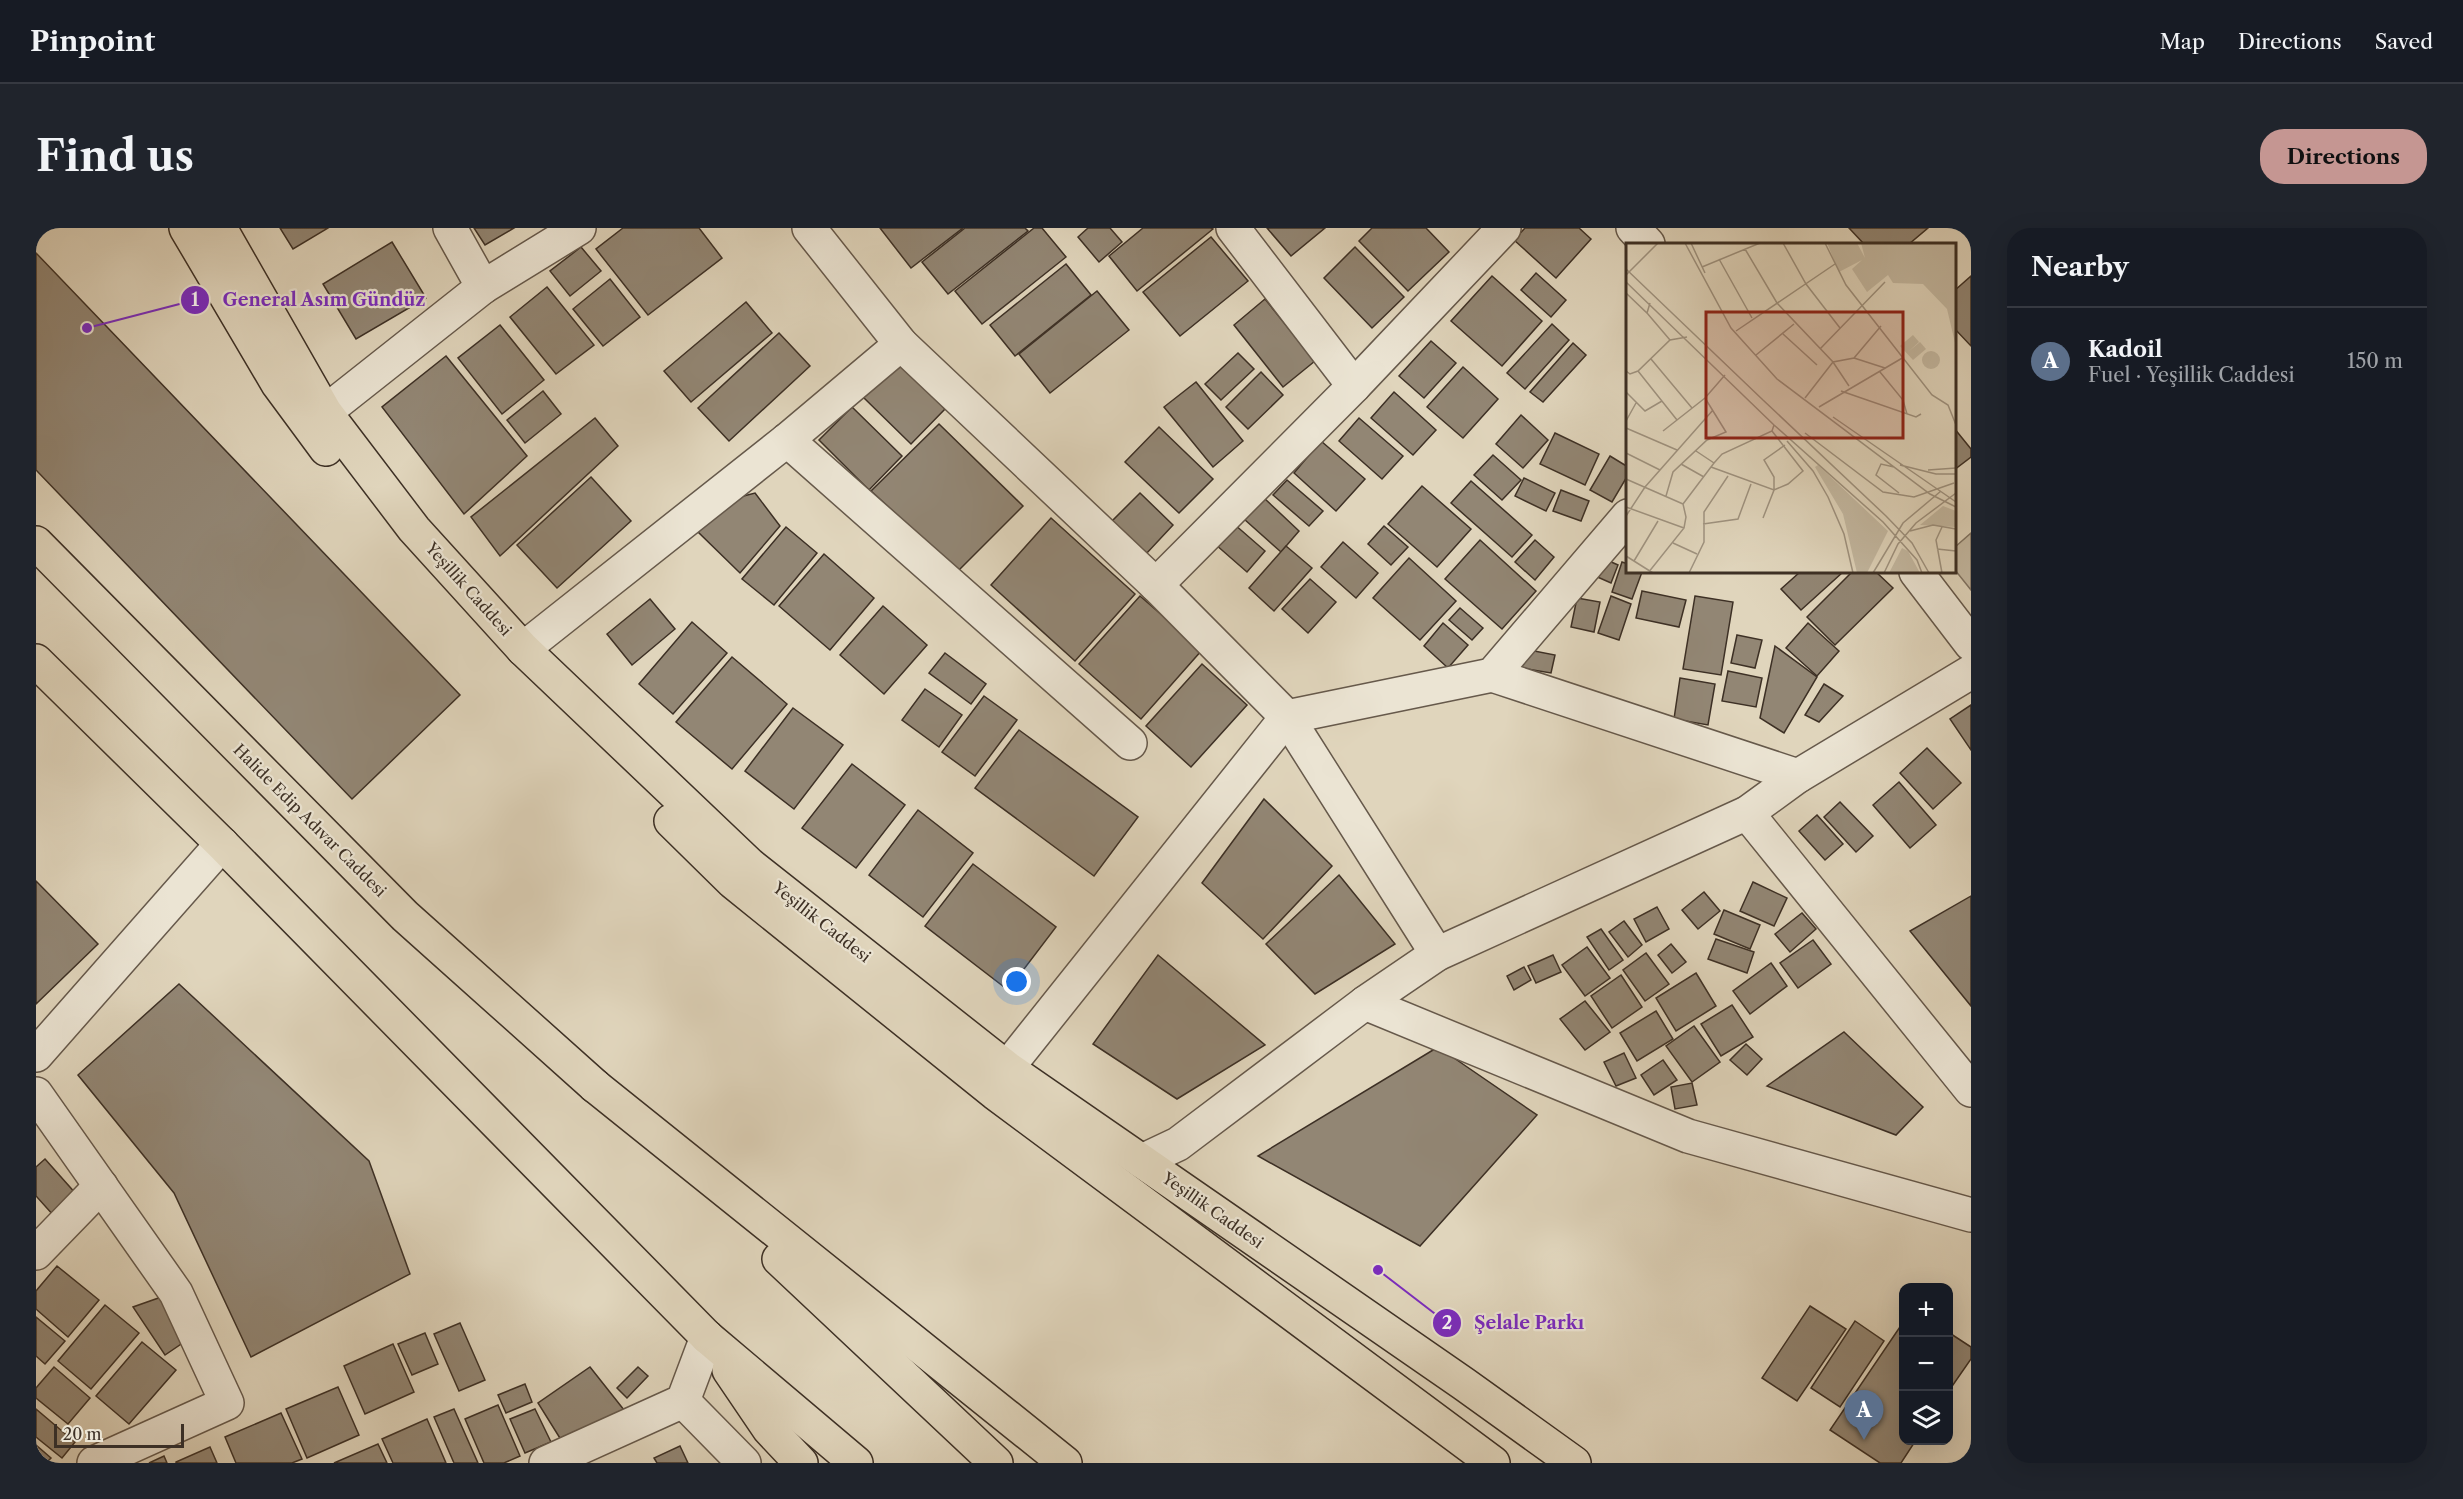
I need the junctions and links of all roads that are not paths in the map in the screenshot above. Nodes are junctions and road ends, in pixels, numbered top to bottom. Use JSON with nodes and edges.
{"nodes":[{"id":1,"x":186,"y":228,"type":"edge"},
{"id":2,"x":220,"y":228,"type":"edge"},
{"id":3,"x":450,"y":228,"type":"edge"},
{"id":4,"x":579,"y":228,"type":"edge"},
{"id":5,"x":809,"y":228,"type":"edge"},
{"id":6,"x":1233,"y":228,"type":"edge"},
{"id":7,"x":1504,"y":228,"type":"edge"},
{"id":8,"x":1633,"y":228,"type":"edge"},
{"id":9,"x":1647,"y":243,"type":"edge"},
{"id":10,"x":483,"y":287,"type":"junction"},
{"id":11,"x":901,"y":344,"type":"junction"},
{"id":12,"x":1354,"y":386,"type":"junction"},
{"id":13,"x":325,"y":412,"type":"junction"},
{"id":14,"x":787,"y":440,"type":"junction"},
{"id":15,"x":1626,"y":518,"type":"edge"},
{"id":16,"x":36,"y":543,"type":"edge"},
{"id":17,"x":1917,"y":573,"type":"edge"},
{"id":18,"x":1156,"y":585,"type":"junction"},
{"id":19,"x":1971,"y":644,"type":"edge"},
{"id":20,"x":523,"y":649,"type":"junction"},
{"id":21,"x":36,"y":661,"type":"edge"},
{"id":22,"x":1971,"y":672,"type":"edge"},
{"id":23,"x":1492,"y":675,"type":"junction"},
{"id":24,"x":1287,"y":717,"type":"junction"},
{"id":25,"x":1130,"y":743,"type":"dead end"},
{"id":26,"x":1798,"y":776,"type":"junction"},
{"id":27,"x":1747,"y":813,"type":"junction"},
{"id":28,"x":222,"y":843,"type":"junction"},
{"id":29,"x":1437,"y":954,"type":"junction"},
{"id":30,"x":1365,"y":1003,"type":"junction"},
{"id":31,"x":36,"y":1055,"type":"edge"},
{"id":32,"x":1007,"y":1068,"type":"junction"},
{"id":33,"x":595,"y":1086,"type":"junction"},
{"id":34,"x":1971,"y":1090,"type":"edge"},
{"id":35,"x":36,"y":1094,"type":"edge"},
{"id":36,"x":1142,"y":1161,"type":"junction"},
{"id":37,"x":101,"y":1186,"type":"junction"},
{"id":38,"x":1971,"y":1215,"type":"edge"},
{"id":39,"x":36,"y":1253,"type":"edge"},
{"id":40,"x":707,"y":1336,"type":"junction"},
{"id":41,"x":683,"y":1401,"type":"junction"},
{"id":42,"x":94,"y":1463,"type":"edge"},
{"id":43,"x":546,"y":1463,"type":"edge"},
{"id":44,"x":744,"y":1463,"type":"edge"},
{"id":45,"x":801,"y":1463,"type":"edge"},
{"id":46,"x":856,"y":1463,"type":"edge"},
{"id":47,"x":996,"y":1463,"type":"edge"},
{"id":48,"x":1065,"y":1463,"type":"edge"},
{"id":49,"x":1493,"y":1463,"type":"edge"},
{"id":50,"x":1574,"y":1463,"type":"edge"}],
"edges":[{"from":1,"to":49,"type":"main road","name":"Yeşillik Caddesi"},
{"from":2,"to":13,"type":"main road","name":"Yeşillik Caddesi"},
{"from":3,"to":10,"type":"street"},
{"from":4,"to":10,"type":"street"},
{"from":5,"to":11,"type":"street"},
{"from":6,"to":12,"type":"street"},
{"from":7,"to":12,"type":"street"},
{"from":8,"to":9,"type":"street"},
{"from":10,"to":13,"type":"street"},
{"from":11,"to":14,"type":"street"},
{"from":11,"to":18,"type":"street"},
{"from":12,"to":18,"type":"street"},
{"from":13,"to":20,"type":"main road","name":"Yeşillik Caddesi"},
{"from":14,"to":20,"type":"street"},
{"from":14,"to":25,"type":"street"},
{"from":15,"to":23,"type":"street"},
{"from":16,"to":33,"type":"main road","name":"Halide Edip Adıvar Caddesi"},
{"from":17,"to":19,"type":"street"},
{"from":18,"to":24,"type":"street"},
{"from":20,"to":32,"type":"main road","name":"Yeşillik Caddesi"},
{"from":21,"to":28,"type":"main road"},
{"from":22,"to":26,"type":"street"},
{"from":23,"to":24,"type":"street"},
{"from":23,"to":26,"type":"street"},
{"from":24,"to":29,"type":"street"},
{"from":24,"to":32,"type":"street"},
{"from":26,"to":27,"type":"street"},
{"from":27,"to":29,"type":"street"},
{"from":27,"to":34,"type":"street"},
{"from":28,"to":31,"type":"street"},
{"from":28,"to":40,"type":"main road"},
{"from":29,"to":30,"type":"street"},
{"from":30,"to":36,"type":"street"},
{"from":30,"to":38,"type":"street"},
{"from":32,"to":36,"type":"main road","name":"Yeşillik Caddesi"},
{"from":33,"to":47,"type":"main road"},
{"from":33,"to":48,"type":"main road"},
{"from":35,"to":37,"type":"street"},
{"from":36,"to":50,"type":"main road","name":"Yeşillik Caddesi"},
{"from":37,"to":39,"type":"street"},
{"from":37,"to":42,"type":"street"},
{"from":40,"to":41,"type":"street"},
{"from":40,"to":45,"type":"main road"},
{"from":40,"to":46,"type":"main road"},
{"from":41,"to":43,"type":"street"},
{"from":41,"to":44,"type":"street"}]}
